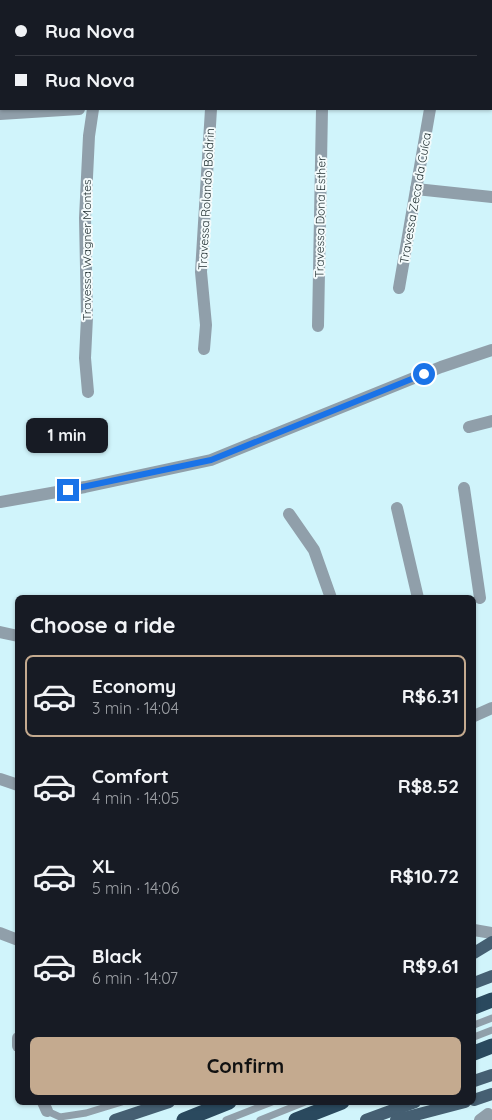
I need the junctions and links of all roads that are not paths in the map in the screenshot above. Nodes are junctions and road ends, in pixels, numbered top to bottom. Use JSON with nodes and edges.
{"nodes":[{"id":1,"x":63,"y":110,"type":"edge"},
{"id":2,"x":93,"y":110,"type":"edge"},
{"id":3,"x":211,"y":110,"type":"edge"},
{"id":4,"x":322,"y":110,"type":"edge"},
{"id":5,"x":430,"y":110,"type":"edge"},
{"id":6,"x":0,"y":114,"type":"edge"},
{"id":7,"x":416,"y":189,"type":"junction"},
{"id":8,"x":492,"y":197,"type":"edge"},
{"id":9,"x":399,"y":288,"type":"dead end"},
{"id":10,"x":318,"y":326,"type":"dead end"},
{"id":11,"x":204,"y":349,"type":"dead end"},
{"id":12,"x":492,"y":350,"type":"edge"},
{"id":13,"x":88,"y":392,"type":"dead end"},
{"id":14,"x":492,"y":421,"type":"edge"},
{"id":15,"x":469,"y":427,"type":"dead end"},
{"id":16,"x":464,"y":488,"type":"dead end"},
{"id":17,"x":0,"y":502,"type":"edge"},
{"id":18,"x":397,"y":508,"type":"dead end"},
{"id":19,"x":290,"y":514,"type":"dead end"},
{"id":20,"x":330,"y":595,"type":"edge"},
{"id":21,"x":417,"y":595,"type":"edge"},
{"id":22,"x":482,"y":597,"type":"edge"},
{"id":23,"x":0,"y":632,"type":"edge"},
{"id":24,"x":15,"y":635,"type":"edge"},
{"id":25,"x":492,"y":708,"type":"edge"},
{"id":26,"x":476,"y":715,"type":"edge"},
{"id":27,"x":0,"y":779,"type":"edge"},
{"id":28,"x":15,"y":784,"type":"edge"},
{"id":29,"x":476,"y":930,"type":"edge"},
{"id":30,"x":0,"y":933,"type":"edge"},
{"id":31,"x":492,"y":933,"type":"edge"},
{"id":32,"x":15,"y":939,"type":"edge"},
{"id":33,"x":492,"y":942,"type":"edge"},
{"id":34,"x":476,"y":952,"type":"edge"},
{"id":35,"x":492,"y":976,"type":"edge"},
{"id":36,"x":476,"y":982,"type":"edge"},
{"id":37,"x":492,"y":1000,"type":"edge"},
{"id":38,"x":476,"y":1006,"type":"edge"},
{"id":39,"x":492,"y":1018,"type":"edge"},
{"id":40,"x":476,"y":1024,"type":"edge"},
{"id":41,"x":492,"y":1030,"type":"edge"},
{"id":42,"x":476,"y":1036,"type":"edge"},
{"id":43,"x":492,"y":1046,"type":"edge"},
{"id":44,"x":476,"y":1052,"type":"edge"},
{"id":45,"x":492,"y":1075,"type":"edge"},
{"id":46,"x":476,"y":1081,"type":"edge"},
{"id":47,"x":492,"y":1094,"type":"edge"},
{"id":48,"x":476,"y":1099,"type":"edge"},
{"id":49,"x":112,"y":1105,"type":"edge"},
{"id":50,"x":160,"y":1105,"type":"edge"},
{"id":51,"x":222,"y":1105,"type":"edge"},
{"id":52,"x":264,"y":1105,"type":"edge"},
{"id":53,"x":298,"y":1105,"type":"edge"},
{"id":54,"x":334,"y":1105,"type":"edge"},
{"id":55,"x":407,"y":1105,"type":"edge"},
{"id":56,"x":453,"y":1105,"type":"edge"},
{"id":57,"x":45,"y":1107,"type":"edge"},
{"id":58,"x":114,"y":1120,"type":"edge"},
{"id":59,"x":184,"y":1120,"type":"edge"},
{"id":60,"x":226,"y":1120,"type":"edge"},
{"id":61,"x":260,"y":1120,"type":"edge"},
{"id":62,"x":296,"y":1120,"type":"edge"},
{"id":63,"x":366,"y":1120,"type":"edge"},
{"id":64,"x":396,"y":1120,"type":"edge"}],
"edges":[{"from":1,"to":6,"type":"street"},
{"from":2,"to":13,"type":"street","name":"Travessa Wagner Montes"},
{"from":3,"to":11,"type":"street","name":"Travessa Rolando Boldrin"},
{"from":4,"to":10,"type":"street","name":"Travessa Dona Esther"},
{"from":5,"to":7,"type":"street","name":"Travessa Zeca da Cuíca"},
{"from":7,"to":8,"type":"street"},
{"from":7,"to":9,"type":"street","name":"Travessa Zeca da Cuíca"},
{"from":12,"to":17,"type":"street"},
{"from":14,"to":15,"type":"street"},
{"from":16,"to":22,"type":"street"},
{"from":18,"to":21,"type":"street"},
{"from":19,"to":20,"type":"street"},
{"from":23,"to":24,"type":"street"},
{"from":25,"to":26,"type":"street"},
{"from":27,"to":28,"type":"street"},
{"from":29,"to":31,"type":"street"},
{"from":30,"to":32,"type":"street"},
{"from":33,"to":34,"type":"main road"},
{"from":35,"to":36,"type":"main road"},
{"from":37,"to":38,"type":"highway"},
{"from":39,"to":40,"type":"lane"},
{"from":41,"to":42,"type":"lane"},
{"from":43,"to":44,"type":"highway"},
{"from":45,"to":46,"type":"main road"},
{"from":47,"to":48,"type":"main road"},
{"from":49,"to":57,"type":"lane"},
{"from":50,"to":58,"type":"main road"},
{"from":51,"to":59,"type":"highway"},
{"from":52,"to":60,"type":"lane"},
{"from":53,"to":61,"type":"lane"},
{"from":54,"to":62,"type":"highway"},
{"from":55,"to":63,"type":"main road"},
{"from":56,"to":64,"type":"main road"}]}
